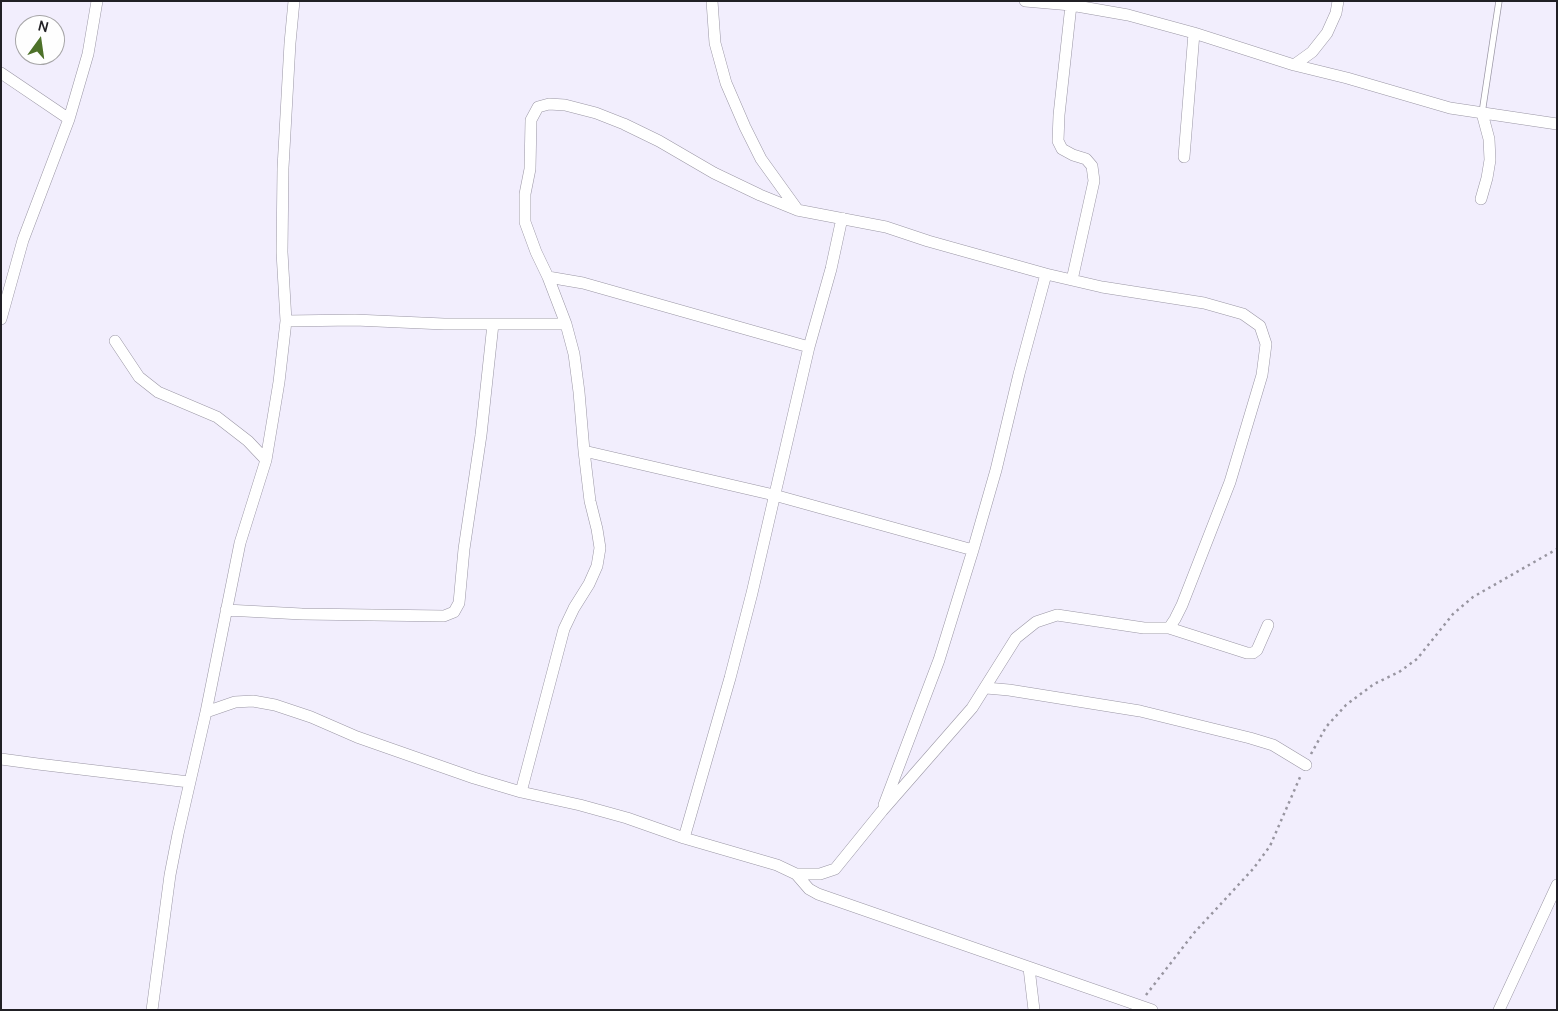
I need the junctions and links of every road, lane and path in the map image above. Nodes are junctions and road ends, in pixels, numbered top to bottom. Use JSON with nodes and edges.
{"nodes":[{"id":1,"x":97,"y":1,"type":"edge"},
{"id":2,"x":294,"y":1,"type":"edge"},
{"id":3,"x":712,"y":1,"type":"edge"},
{"id":4,"x":1025,"y":1,"type":"edge"},
{"id":5,"x":1338,"y":1,"type":"edge"},
{"id":6,"x":1499,"y":1,"type":"edge"},
{"id":7,"x":1071,"y":5,"type":"junction"},
{"id":8,"x":1194,"y":33,"type":"junction"},
{"id":9,"x":1294,"y":65,"type":"junction"},
{"id":10,"x":1,"y":74,"type":"edge"},
{"id":11,"x":1482,"y":113,"type":"junction"},
{"id":12,"x":69,"y":119,"type":"junction"},
{"id":13,"x":1557,"y":124,"type":"edge"},
{"id":14,"x":1184,"y":157,"type":"dead end"},
{"id":15,"x":1481,"y":199,"type":"dead end"},
{"id":16,"x":798,"y":210,"type":"junction"},
{"id":17,"x":842,"y":218,"type":"junction"},
{"id":18,"x":1046,"y":274,"type":"junction"},
{"id":19,"x":548,"y":276,"type":"junction"},
{"id":20,"x":1072,"y":280,"type":"junction"},
{"id":21,"x":1,"y":320,"type":"edge"},
{"id":22,"x":286,"y":321,"type":"junction"},
{"id":23,"x":493,"y":324,"type":"junction"},
{"id":24,"x":566,"y":324,"type":"junction"},
{"id":25,"x":116,"y":341,"type":"dead end"},
{"id":26,"x":809,"y":347,"type":"junction"},
{"id":27,"x":584,"y":451,"type":"junction"},
{"id":28,"x":266,"y":460,"type":"junction"},
{"id":29,"x":774,"y":495,"type":"junction"},
{"id":30,"x":1557,"y":549,"type":"edge"},
{"id":31,"x":974,"y":550,"type":"junction"},
{"id":32,"x":226,"y":610,"type":"junction"},
{"id":33,"x":1268,"y":625,"type":"dead end"},
{"id":34,"x":1169,"y":628,"type":"junction"},
{"id":35,"x":986,"y":688,"type":"junction"},
{"id":36,"x":206,"y":712,"type":"junction"},
{"id":37,"x":1,"y":759,"type":"edge"},
{"id":38,"x":1306,"y":765,"type":"junction"},
{"id":39,"x":189,"y":782,"type":"junction"},
{"id":40,"x":521,"y":792,"type":"junction"},
{"id":41,"x":882,"y":811,"type":"junction"},
{"id":42,"x":684,"y":838,"type":"junction"},
{"id":43,"x":796,"y":874,"type":"junction"},
{"id":44,"x":1557,"y":885,"type":"edge"},
{"id":45,"x":1029,"y":968,"type":"junction"},
{"id":46,"x":1138,"y":1005,"type":"junction"},
{"id":47,"x":152,"y":1010,"type":"edge"},
{"id":48,"x":1034,"y":1010,"type":"edge"},
{"id":49,"x":1152,"y":1010,"type":"edge"},
{"id":50,"x":1499,"y":1010,"type":"edge"}],
"edges":[{"from":1,"to":12,"type":"street"},
{"from":2,"to":22,"type":"street"},
{"from":3,"to":16,"type":"street"},
{"from":4,"to":7,"type":"street"},
{"from":5,"to":9,"type":"street"},
{"from":6,"to":11,"type":"lane"},
{"from":7,"to":8,"type":"street"},
{"from":7,"to":20,"type":"street"},
{"from":8,"to":9,"type":"street"},
{"from":8,"to":14,"type":"street"},
{"from":9,"to":11,"type":"street"},
{"from":10,"to":12,"type":"street"},
{"from":11,"to":13,"type":"street"},
{"from":11,"to":15,"type":"street"},
{"from":12,"to":21,"type":"street"},
{"from":16,"to":17,"type":"street"},
{"from":16,"to":19,"type":"street"},
{"from":17,"to":18,"type":"street"},
{"from":17,"to":26,"type":"street"},
{"from":18,"to":20,"type":"street"},
{"from":18,"to":31,"type":"street"},
{"from":19,"to":24,"type":"street"},
{"from":19,"to":26,"type":"street"},
{"from":20,"to":34,"type":"street"},
{"from":22,"to":23,"type":"street"},
{"from":22,"to":28,"type":"street"},
{"from":23,"to":24,"type":"street"},
{"from":23,"to":32,"type":"street"},
{"from":24,"to":27,"type":"street"},
{"from":25,"to":28,"type":"street"},
{"from":26,"to":29,"type":"street"},
{"from":27,"to":29,"type":"street"},
{"from":27,"to":40,"type":"street"},
{"from":28,"to":32,"type":"street"},
{"from":29,"to":31,"type":"street"},
{"from":29,"to":42,"type":"street"},
{"from":30,"to":38,"type":"path"},
{"from":31,"to":41,"type":"street"},
{"from":32,"to":36,"type":"street"},
{"from":33,"to":34,"type":"street"},
{"from":34,"to":35,"type":"street"},
{"from":35,"to":38,"type":"street"},
{"from":35,"to":41,"type":"street"},
{"from":36,"to":39,"type":"street"},
{"from":36,"to":40,"type":"street"},
{"from":37,"to":39,"type":"street"},
{"from":38,"to":46,"type":"path"},
{"from":39,"to":47,"type":"street"},
{"from":40,"to":42,"type":"street"},
{"from":41,"to":43,"type":"street"},
{"from":42,"to":43,"type":"street"},
{"from":43,"to":45,"type":"street"},
{"from":44,"to":50,"type":"street"},
{"from":45,"to":46,"type":"street"},
{"from":45,"to":48,"type":"street"},
{"from":46,"to":49,"type":"street"}]}
